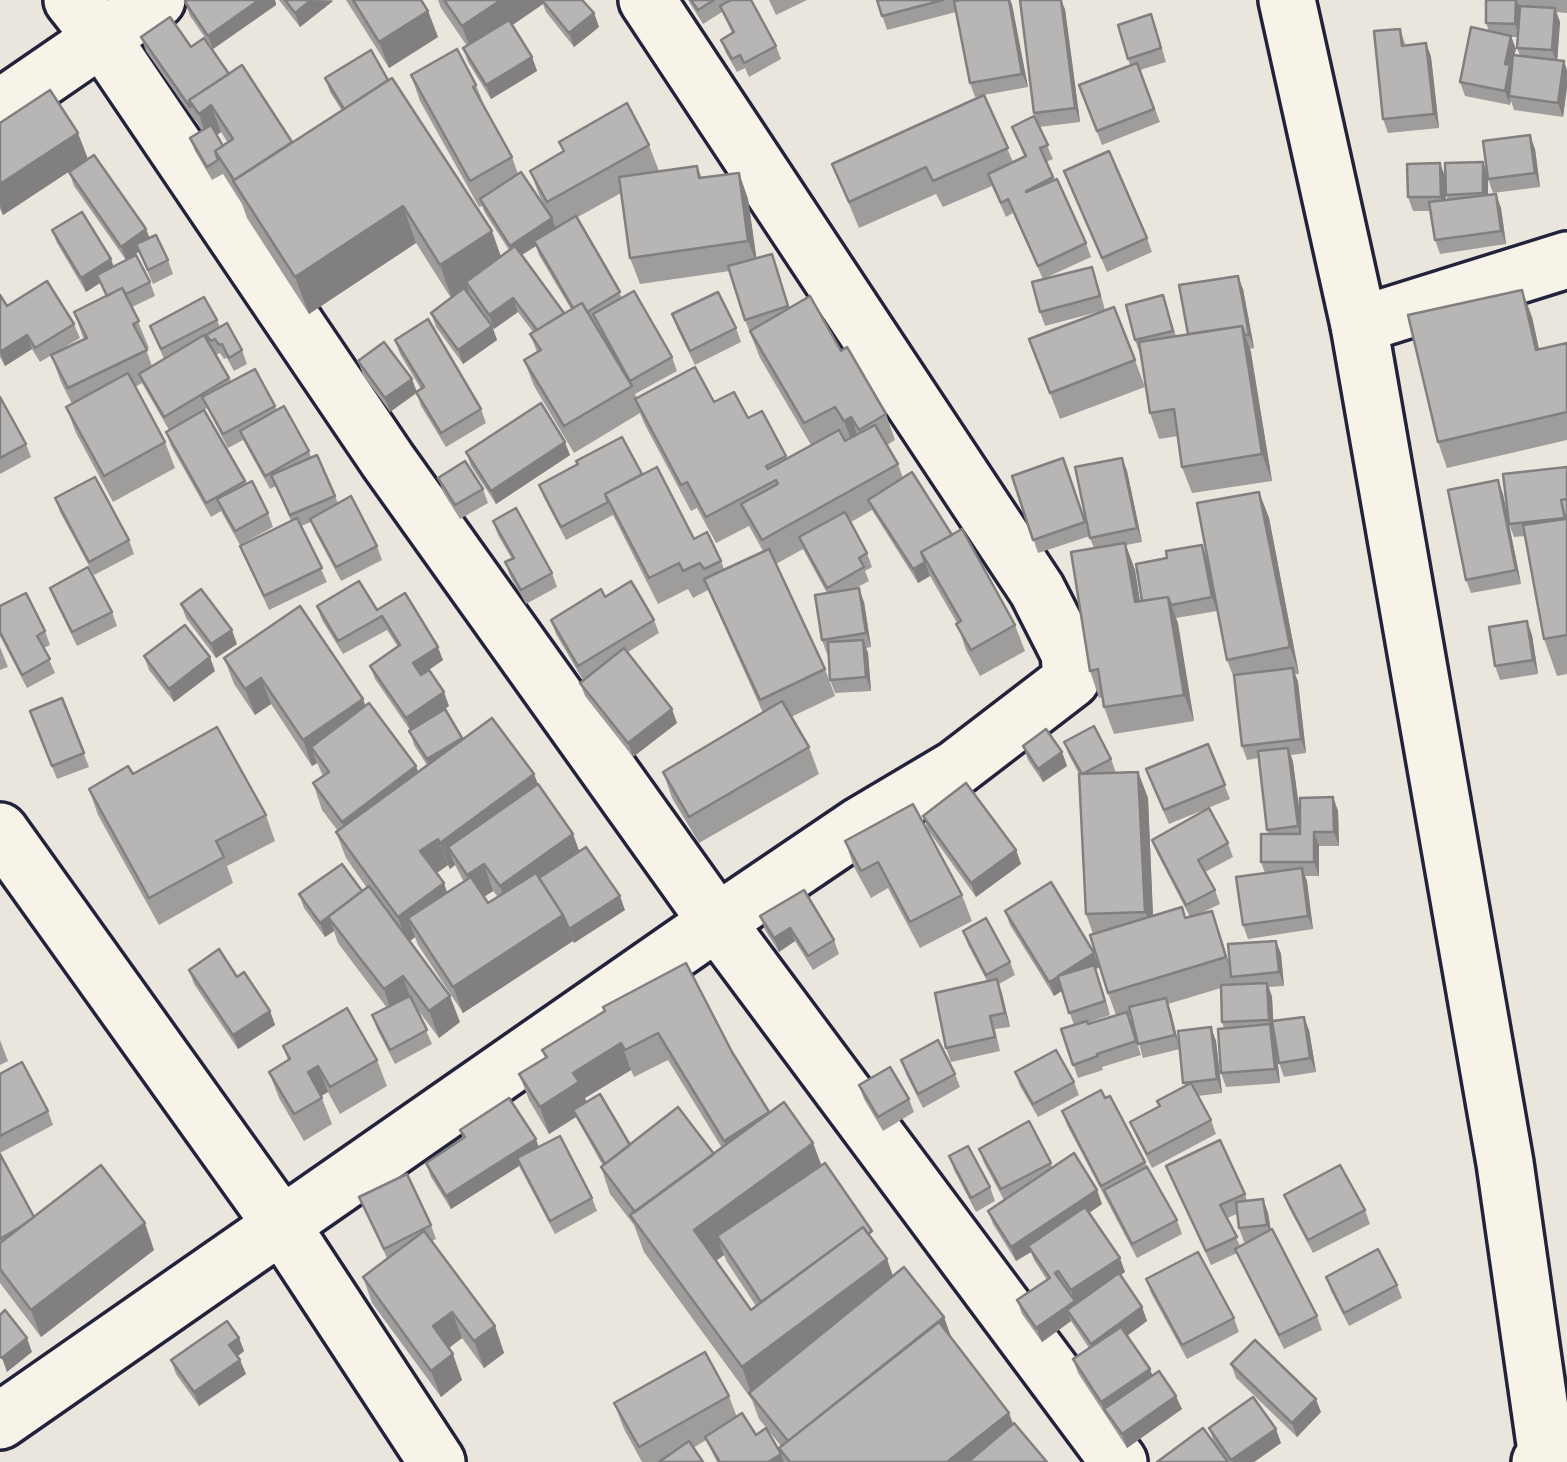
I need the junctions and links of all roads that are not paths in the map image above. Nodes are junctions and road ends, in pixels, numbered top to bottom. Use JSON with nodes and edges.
{"nodes":[{"id":1,"x":156,"y":0,"type":"edge"},
{"id":2,"x":646,"y":0,"type":"edge"},
{"id":3,"x":1287,"y":0,"type":"edge"},
{"id":4,"x":87,"y":19,"type":"edge"},
{"id":5,"x":0,"y":108,"type":"edge"},
{"id":6,"x":1567,"y":260,"type":"edge"},
{"id":7,"x":1359,"y":326,"type":"junction"},
{"id":8,"x":0,"y":831,"type":"edge"},
{"id":9,"x":717,"y":922,"type":"junction"},
{"id":10,"x":281,"y":1224,"type":"junction"},
{"id":11,"x":0,"y":1422,"type":"edge"},
{"id":12,"x":1550,"y":1457,"type":"edge"},
{"id":13,"x":437,"y":1462,"type":"edge"},
{"id":14,"x":1119,"y":1462,"type":"edge"}],
"edges":[{"from":1,"to":4,"type":"street"},
{"from":2,"to":9,"type":"street"},
{"from":3,"to":7,"type":"street"},
{"from":4,"to":5,"type":"street"},
{"from":4,"to":9,"type":"street"},
{"from":6,"to":7,"type":"street"},
{"from":7,"to":12,"type":"street"},
{"from":8,"to":10,"type":"street"},
{"from":9,"to":10,"type":"street"},
{"from":9,"to":14,"type":"street"},
{"from":10,"to":11,"type":"street"},
{"from":10,"to":13,"type":"street"}]}
